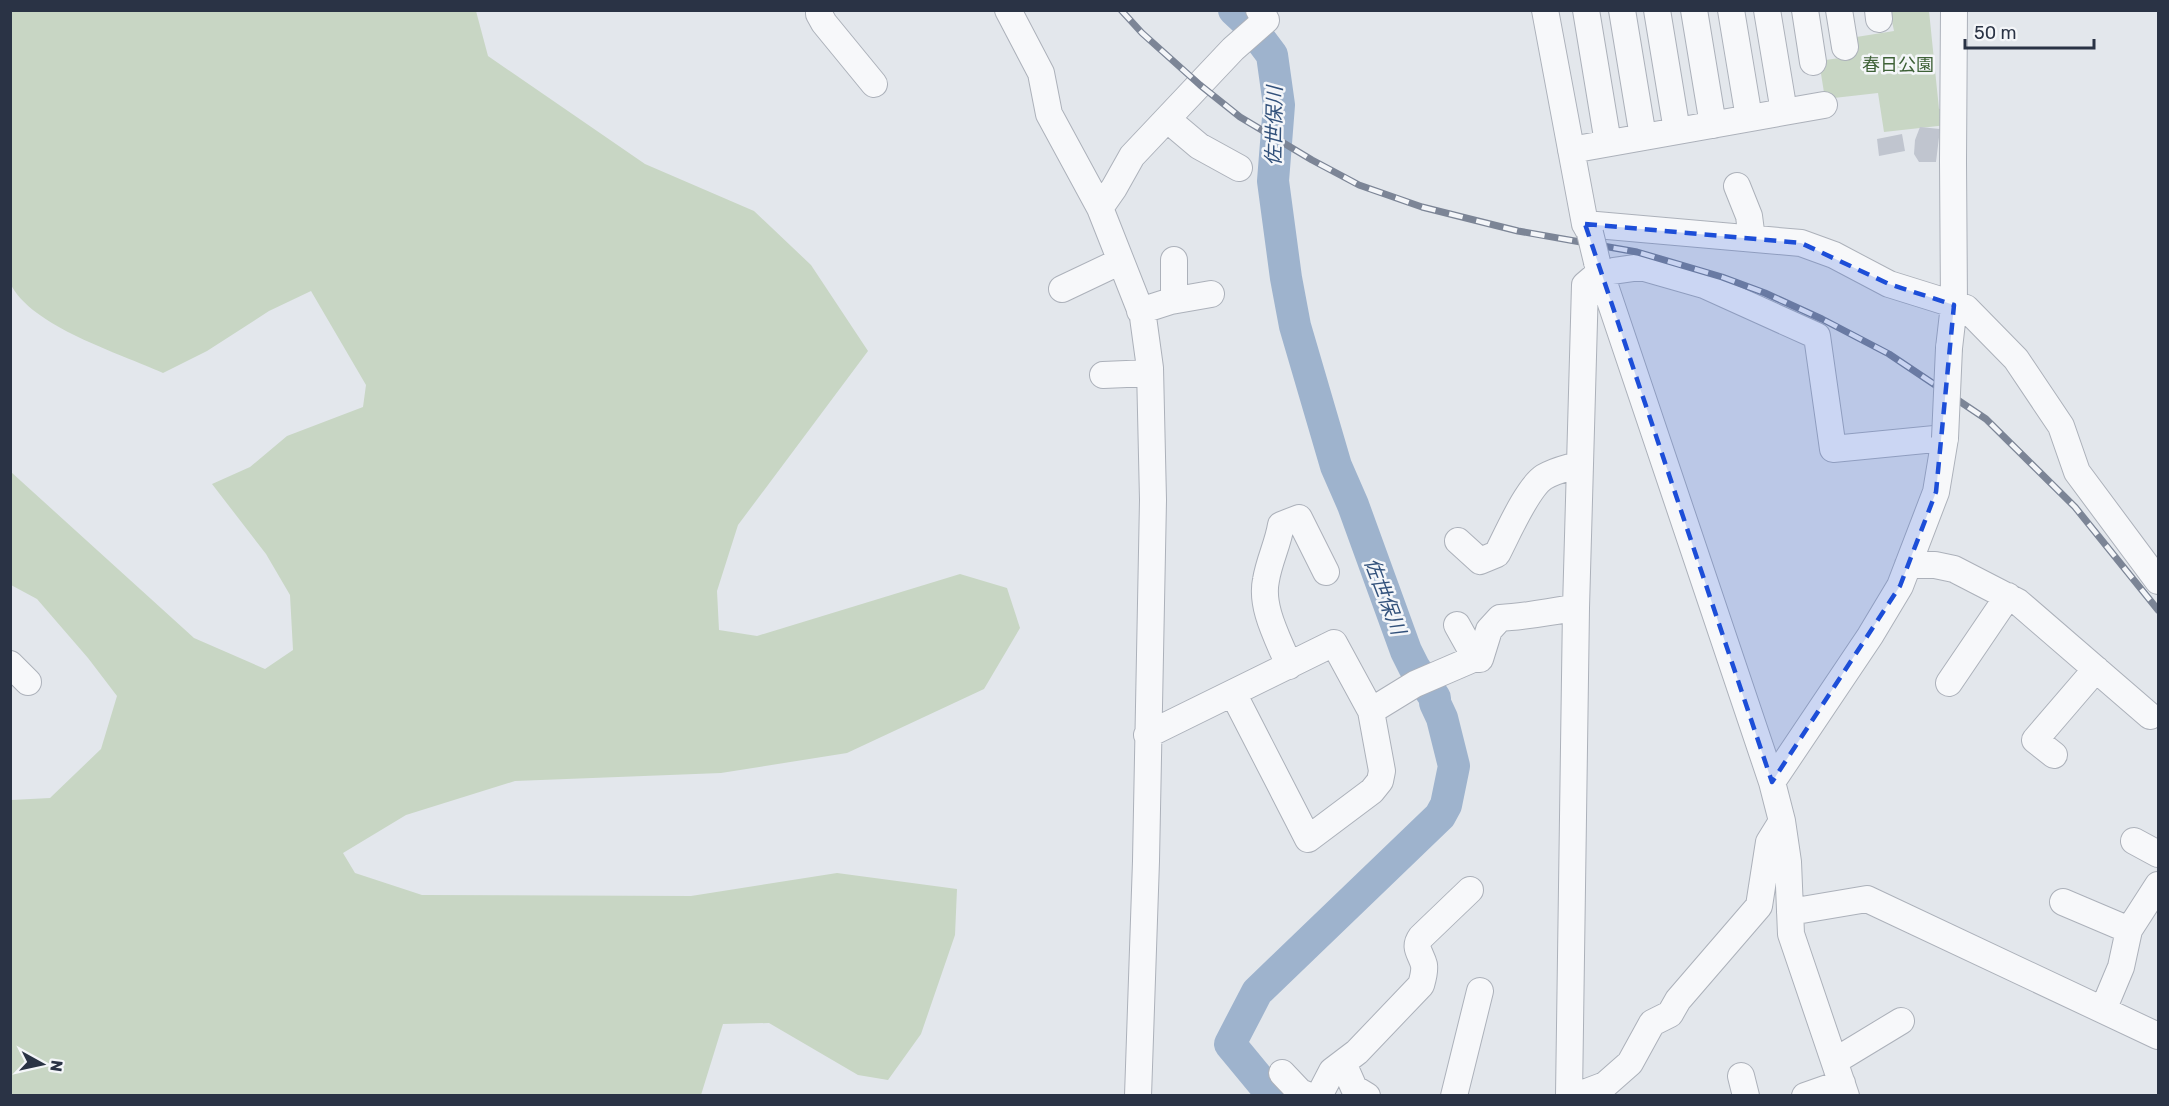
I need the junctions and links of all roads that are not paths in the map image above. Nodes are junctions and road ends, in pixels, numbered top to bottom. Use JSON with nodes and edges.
{"nodes":[{"id":1,"x":819,"y":10,"type":"edge"},
{"id":2,"x":1008,"y":10,"type":"edge"},
{"id":3,"x":1545,"y":10,"type":"edge"},
{"id":4,"x":1586,"y":10,"type":"edge"},
{"id":5,"x":1622,"y":10,"type":"edge"},
{"id":6,"x":1657,"y":10,"type":"edge"},
{"id":7,"x":1694,"y":10,"type":"edge"},
{"id":8,"x":1731,"y":10,"type":"edge"},
{"id":9,"x":1767,"y":10,"type":"edge"},
{"id":10,"x":1805,"y":10,"type":"edge"},
{"id":11,"x":1839,"y":10,"type":"edge"},
{"id":12,"x":1954,"y":10,"type":"edge"},
{"id":13,"x":1257,"y":19,"type":"edge"},
{"id":14,"x":1845,"y":47,"type":"dead end"},
{"id":15,"x":1813,"y":63,"type":"dead end"},
{"id":16,"x":874,"y":74,"type":"dead end"},
{"id":17,"x":1824,"y":105,"type":"dead end"},
{"id":18,"x":1784,"y":112,"type":"junction"},
{"id":19,"x":1749,"y":118,"type":"junction"},
{"id":20,"x":1167,"y":119,"type":"junction"},
{"id":21,"x":1713,"y":125,"type":"junction"},
{"id":22,"x":1677,"y":131,"type":"junction"},
{"id":23,"x":1643,"y":137,"type":"junction"},
{"id":24,"x":1608,"y":143,"type":"junction"},
{"id":25,"x":1571,"y":150,"type":"junction"},
{"id":26,"x":1239,"y":168,"type":"dead end"},
{"id":27,"x":1737,"y":186,"type":"dead end"},
{"id":28,"x":1100,"y":208,"type":"junction"},
{"id":29,"x":1588,"y":229,"type":"junction"},
{"id":30,"x":1752,"y":239,"type":"junction"},
{"id":31,"x":1121,"y":261,"type":"junction"},
{"id":32,"x":1174,"y":261,"type":"dead end"},
{"id":33,"x":1598,"y":268,"type":"junction"},
{"id":34,"x":1070,"y":291,"type":"dead end"},
{"id":35,"x":1211,"y":294,"type":"dead end"},
{"id":36,"x":1174,"y":300,"type":"junction"},
{"id":37,"x":1954,"y":305,"type":"junction"},
{"id":38,"x":1140,"y":311,"type":"junction"},
{"id":39,"x":1150,"y":373,"type":"junction"},
{"id":40,"x":1103,"y":375,"type":"dead end"},
{"id":41,"x":1945,"y":438,"type":"junction"},
{"id":42,"x":1580,"y":464,"type":"junction"},
{"id":43,"x":1458,"y":541,"type":"dead end"},
{"id":44,"x":1908,"y":565,"type":"junction"},
{"id":45,"x":1326,"y":572,"type":"dead end"},
{"id":46,"x":2158,"y":581,"type":"edge"},
{"id":47,"x":2008,"y":596,"type":"junction"},
{"id":48,"x":1576,"y":608,"type":"junction"},
{"id":49,"x":1457,"y":626,"type":"dead end"},
{"id":50,"x":1475,"y":659,"type":"junction"},
{"id":51,"x":10,"y":664,"type":"edge"},
{"id":52,"x":1289,"y":666,"type":"junction"},
{"id":53,"x":2096,"y":669,"type":"junction"},
{"id":54,"x":28,"y":682,"type":"dead end"},
{"id":55,"x":1949,"y":683,"type":"dead end"},
{"id":56,"x":1233,"y":693,"type":"junction"},
{"id":57,"x":1371,"y":711,"type":"junction"},
{"id":58,"x":2150,"y":716,"type":"dead end"},
{"id":59,"x":1147,"y":735,"type":"junction"},
{"id":60,"x":2054,"y":755,"type":"dead end"},
{"id":61,"x":1772,"y":782,"type":"junction"},
{"id":62,"x":1782,"y":821,"type":"junction"},
{"id":63,"x":2134,"y":841,"type":"dead end"},
{"id":64,"x":2158,"y":854,"type":"edge"},
{"id":65,"x":2158,"y":885,"type":"edge"},
{"id":66,"x":1470,"y":890,"type":"dead end"},
{"id":67,"x":2063,"y":902,"type":"dead end"},
{"id":68,"x":1790,"y":912,"type":"junction"},
{"id":69,"x":2129,"y":930,"type":"junction"},
{"id":70,"x":1480,"y":991,"type":"dead end"},
{"id":71,"x":2103,"y":1010,"type":"junction"},
{"id":72,"x":1901,"y":1021,"type":"dead end"},
{"id":73,"x":2158,"y":1036,"type":"edge"},
{"id":74,"x":1343,"y":1063,"type":"junction"},
{"id":75,"x":1282,"y":1073,"type":"dead end"},
{"id":76,"x":1841,"y":1080,"type":"edge"},
{"id":77,"x":1144,"y":1093,"type":"edge"},
{"id":78,"x":1310,"y":1095,"type":"edge"},
{"id":79,"x":1319,"y":1095,"type":"edge"},
{"id":80,"x":1367,"y":1095,"type":"edge"},
{"id":81,"x":1454,"y":1095,"type":"edge"},
{"id":82,"x":1569,"y":1095,"type":"edge"},
{"id":83,"x":1576,"y":1095,"type":"edge"},
{"id":84,"x":1805,"y":1095,"type":"edge"}],
"edges":[{"from":1,"to":16,"type":"street"},
{"from":2,"to":28,"type":"street"},
{"from":3,"to":25,"type":"street"},
{"from":4,"to":24,"type":"street"},
{"from":5,"to":23,"type":"street"},
{"from":6,"to":22,"type":"street"},
{"from":7,"to":21,"type":"street"},
{"from":8,"to":19,"type":"street"},
{"from":9,"to":18,"type":"street"},
{"from":10,"to":15,"type":"street"},
{"from":11,"to":14,"type":"street"},
{"from":12,"to":37,"type":"street"},
{"from":13,"to":20,"type":"street"},
{"from":17,"to":18,"type":"street"},
{"from":18,"to":19,"type":"street"},
{"from":19,"to":21,"type":"street"},
{"from":20,"to":26,"type":"street"},
{"from":20,"to":28,"type":"street"},
{"from":21,"to":22,"type":"street"},
{"from":22,"to":23,"type":"street"},
{"from":23,"to":24,"type":"street"},
{"from":24,"to":25,"type":"street"},
{"from":25,"to":29,"type":"street"},
{"from":27,"to":30,"type":"street"},
{"from":28,"to":31,"type":"street"},
{"from":29,"to":30,"type":"street"},
{"from":29,"to":33,"type":"street","bridge":true},
{"from":30,"to":37,"type":"street"},
{"from":31,"to":34,"type":"street"},
{"from":31,"to":38,"type":"street"},
{"from":32,"to":36,"type":"street"},
{"from":33,"to":41,"type":"street"},
{"from":33,"to":42,"type":"street"},
{"from":33,"to":61,"type":"street"},
{"from":35,"to":36,"type":"street"},
{"from":36,"to":38,"type":"street"},
{"from":37,"to":41,"type":"street","bridge":true},
{"from":37,"to":46,"type":"street"},
{"from":38,"to":39,"type":"street"},
{"from":39,"to":40,"type":"street"},
{"from":39,"to":59,"type":"street"},
{"from":41,"to":44,"type":"street"},
{"from":42,"to":43,"type":"street"},
{"from":42,"to":48,"type":"street"},
{"from":44,"to":47,"type":"street"},
{"from":44,"to":61,"type":"street"},
{"from":45,"to":52,"type":"street"},
{"from":47,"to":53,"type":"street"},
{"from":47,"to":55,"type":"street"},
{"from":48,"to":50,"type":"street"},
{"from":48,"to":82,"type":"street"},
{"from":49,"to":50,"type":"street"},
{"from":50,"to":57,"type":"street"},
{"from":51,"to":54,"type":"street"},
{"from":52,"to":56,"type":"street"},
{"from":52,"to":57,"type":"street"},
{"from":53,"to":58,"type":"street"},
{"from":53,"to":60,"type":"street"},
{"from":56,"to":57,"type":"street"},
{"from":56,"to":59,"type":"street"},
{"from":59,"to":77,"type":"street"},
{"from":61,"to":62,"type":"street"},
{"from":62,"to":68,"type":"street"},
{"from":62,"to":83,"type":"street"},
{"from":63,"to":64,"type":"street"},
{"from":65,"to":69,"type":"street"},
{"from":66,"to":74,"type":"street"},
{"from":67,"to":69,"type":"street"},
{"from":68,"to":71,"type":"street"},
{"from":68,"to":76,"type":"street"},
{"from":69,"to":71,"type":"street"},
{"from":70,"to":81,"type":"street"},
{"from":71,"to":73,"type":"street"},
{"from":72,"to":76,"type":"street"},
{"from":74,"to":79,"type":"street"},
{"from":74,"to":80,"type":"street"},
{"from":75,"to":78,"type":"street"},
{"from":76,"to":84,"type":"street"}]}
